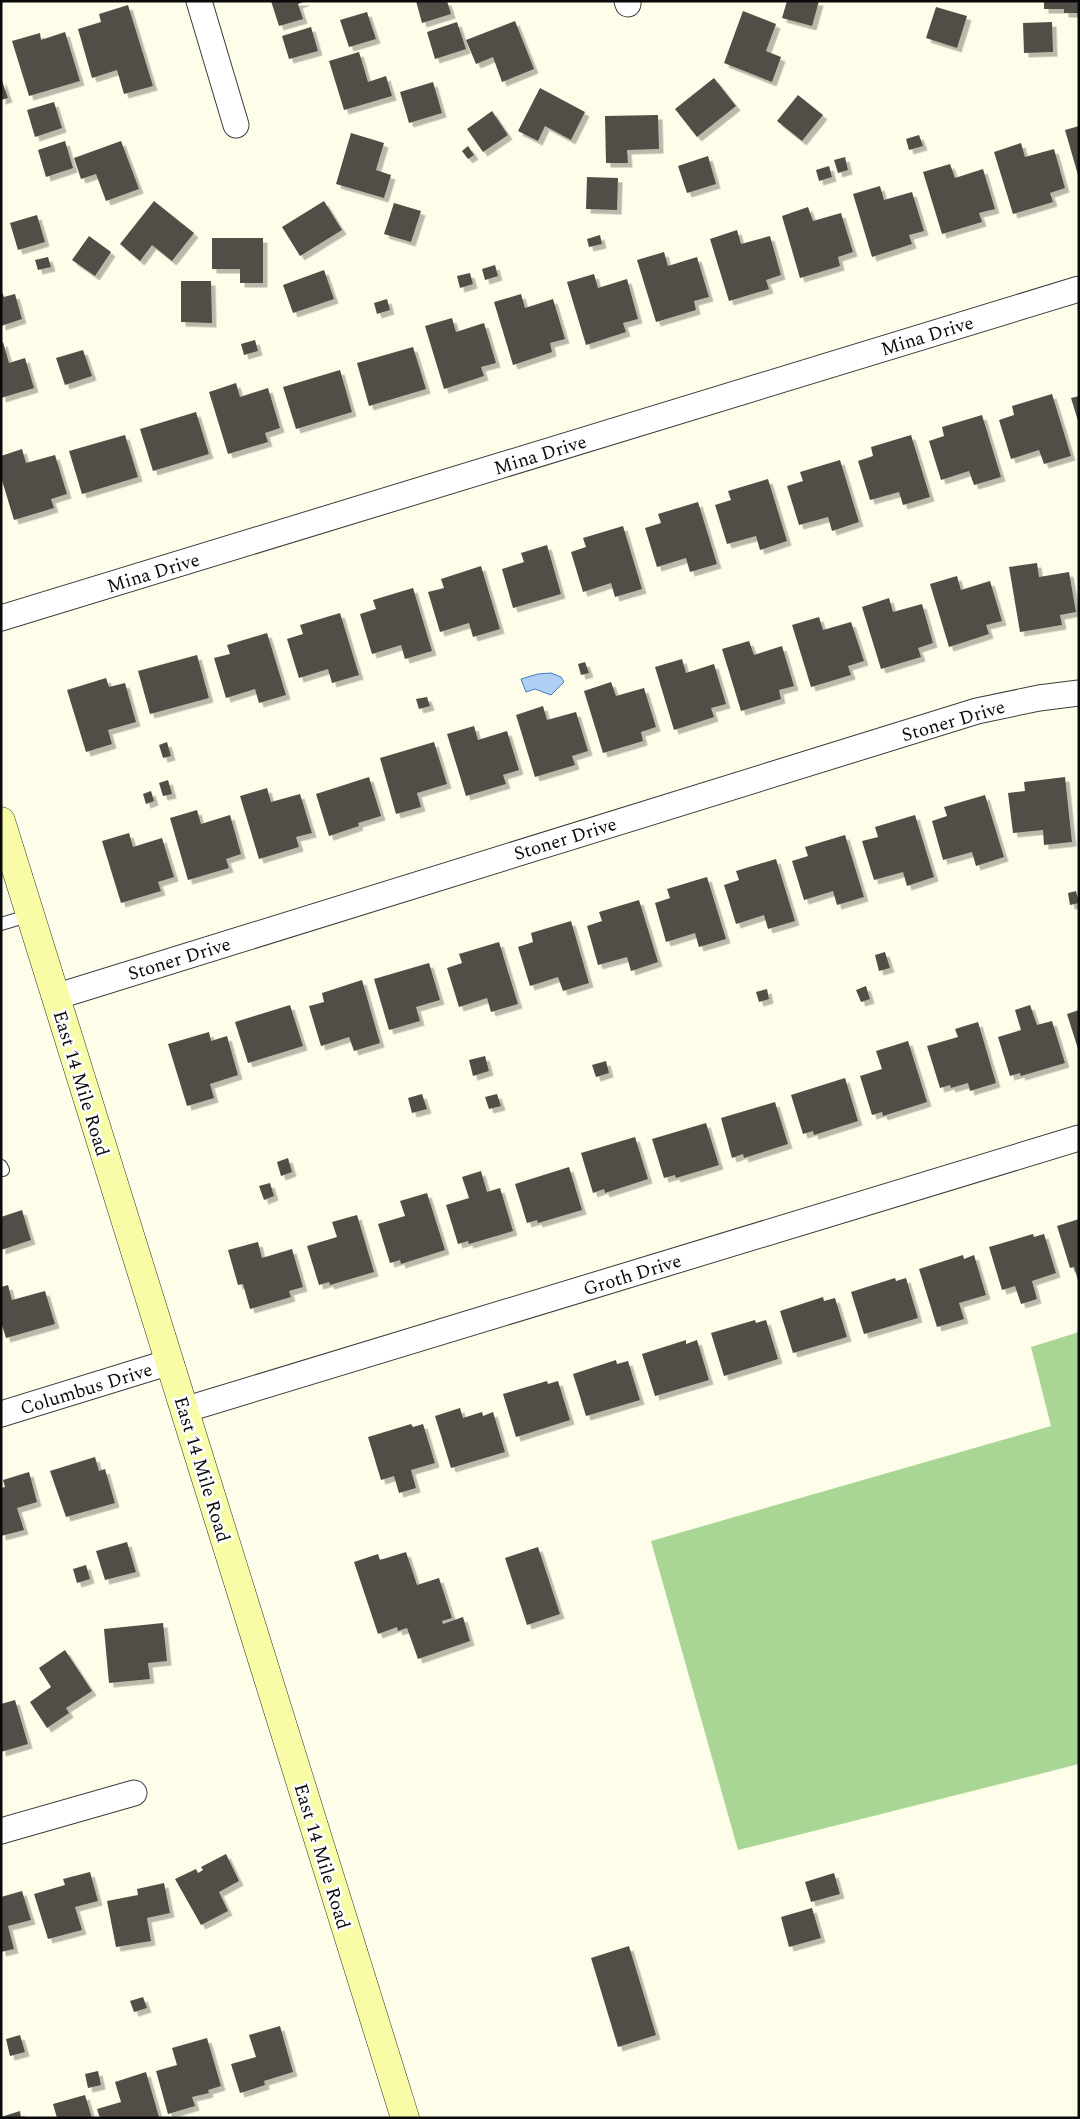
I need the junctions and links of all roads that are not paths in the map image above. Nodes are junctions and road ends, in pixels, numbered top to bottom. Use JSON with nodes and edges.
{"nodes":[{"id":1,"x":199,"y":1,"type":"edge"},
{"id":2,"x":236,"y":125,"type":"dead end"},
{"id":3,"x":1079,"y":289,"type":"edge"},
{"id":4,"x":1,"y":618,"type":"edge"},
{"id":5,"x":1079,"y":693,"type":"edge"},
{"id":6,"x":1,"y":820,"type":"edge"},
{"id":7,"x":30,"y":915,"type":"junction"},
{"id":8,"x":1,"y":924,"type":"edge"},
{"id":9,"x":55,"y":997,"type":"junction"},
{"id":10,"x":1079,"y":1138,"type":"edge"},
{"id":11,"x":170,"y":1362,"type":"junction"},
{"id":12,"x":184,"y":1410,"type":"junction"},
{"id":13,"x":1,"y":1414,"type":"edge"},
{"id":14,"x":134,"y":1793,"type":"dead end"},
{"id":15,"x":1,"y":1831,"type":"edge"},
{"id":16,"x":406,"y":2118,"type":"edge"}],
"edges":[{"from":1,"to":2,"type":"street"},
{"from":3,"to":4,"type":"street","name":"Mina Drive"},
{"from":5,"to":9,"type":"street","name":"Stoner Drive"},
{"from":6,"to":7,"type":"main road","name":"East 14 Mile Road"},
{"from":7,"to":8,"type":"lane"},
{"from":7,"to":9,"type":"main road","name":"East 14 Mile Road"},
{"from":9,"to":11,"type":"main road","name":"East 14 Mile Road"},
{"from":10,"to":12,"type":"street","name":"Groth Drive"},
{"from":11,"to":12,"type":"main road","name":"East 14 Mile Road"},
{"from":11,"to":13,"type":"street","name":"Columbus Drive"},
{"from":12,"to":16,"type":"main road","name":"East 14 Mile Road"},
{"from":14,"to":15,"type":"street"}]}
